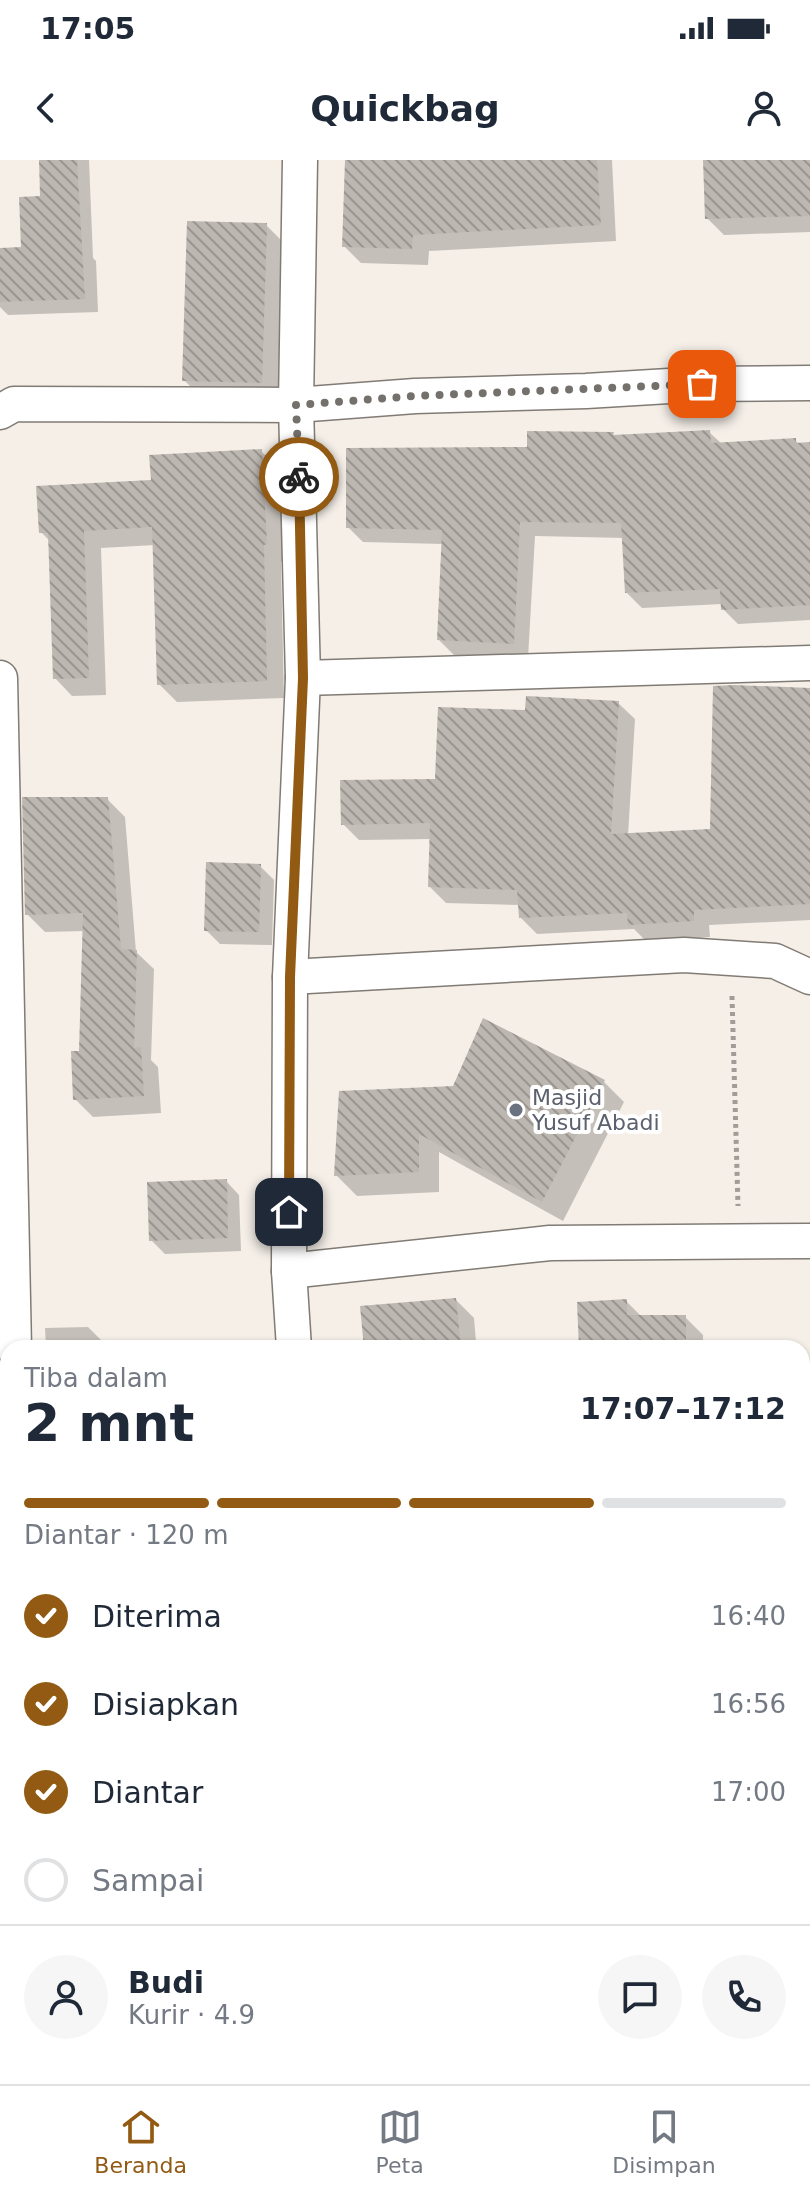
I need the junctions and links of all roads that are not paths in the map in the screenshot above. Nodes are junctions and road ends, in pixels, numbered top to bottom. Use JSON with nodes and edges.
{"nodes":[{"id":1,"x":300,"y":160,"type":"edge"},
{"id":2,"x":810,"y":383,"type":"edge"},
{"id":3,"x":296,"y":405,"type":"junction"},
{"id":4,"x":0,"y":412,"type":"edge"},
{"id":5,"x":810,"y":663,"type":"edge"},
{"id":6,"x":0,"y":678,"type":"edge"},
{"id":7,"x":303,"y":678,"type":"junction"},
{"id":8,"x":0,"y":697,"type":"edge"},
{"id":9,"x":290,"y":977,"type":"junction"},
{"id":10,"x":810,"y":977,"type":"edge"},
{"id":11,"x":810,"y":1241,"type":"edge"},
{"id":12,"x":289,"y":1271,"type":"junction"},
{"id":13,"x":14,"y":1340,"type":"edge"},
{"id":14,"x":293,"y":1340,"type":"edge"}],
"edges":[{"from":1,"to":3,"type":"street"},
{"from":2,"to":3,"type":"street"},
{"from":3,"to":4,"type":"street"},
{"from":3,"to":7,"type":"street"},
{"from":5,"to":7,"type":"street"},
{"from":6,"to":8,"type":"street"},
{"from":7,"to":9,"type":"street"},
{"from":8,"to":13,"type":"street"},
{"from":9,"to":10,"type":"street"},
{"from":9,"to":12,"type":"street"},
{"from":11,"to":12,"type":"street"},
{"from":12,"to":14,"type":"street"}]}
